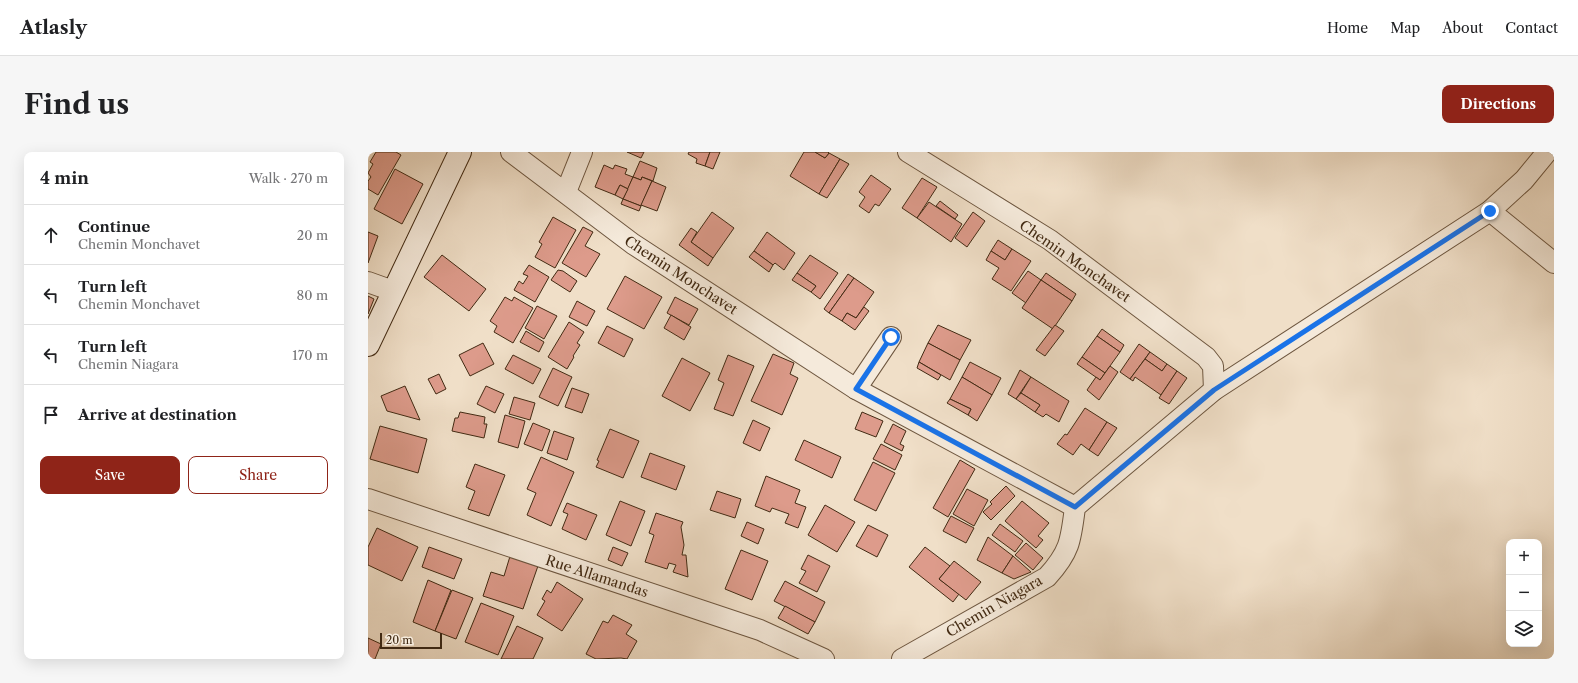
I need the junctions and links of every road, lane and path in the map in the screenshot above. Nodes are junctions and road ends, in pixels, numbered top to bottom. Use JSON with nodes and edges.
{"nodes":[{"id":1,"x":460,"y":152,"type":"edge"},
{"id":2,"x":511,"y":152,"type":"edge"},
{"id":3,"x":582,"y":152,"type":"edge"},
{"id":4,"x":908,"y":152,"type":"edge"},
{"id":5,"x":1547,"y":152,"type":"edge"},
{"id":6,"x":566,"y":192,"type":"junction"},
{"id":7,"x":1490,"y":211,"type":"junction"},
{"id":8,"x":1554,"y":263,"type":"edge"},
{"id":9,"x":368,"y":282,"type":"edge"},
{"id":10,"x":394,"y":291,"type":"junction"},
{"id":11,"x":891,"y":337,"type":"dead end"},
{"id":12,"x":368,"y":345,"type":"edge"},
{"id":13,"x":856,"y":389,"type":"junction"},
{"id":14,"x":1214,"y":390,"type":"junction"},
{"id":15,"x":368,"y":499,"type":"edge"},
{"id":16,"x":1075,"y":507,"type":"junction"},
{"id":17,"x":824,"y":659,"type":"edge"},
{"id":18,"x":902,"y":659,"type":"edge"}],
"edges":[{"from":1,"to":10,"type":"street"},
{"from":2,"to":6,"type":"street","name":"Chemin Monchavet"},
{"from":3,"to":6,"type":"street"},
{"from":4,"to":14,"type":"street","name":"Chemin Monchavet"},
{"from":5,"to":7,"type":"street"},
{"from":6,"to":13,"type":"street","name":"Chemin Monchavet"},
{"from":7,"to":8,"type":"street"},
{"from":7,"to":14,"type":"street"},
{"from":9,"to":10,"type":"street"},
{"from":10,"to":12,"type":"street"},
{"from":11,"to":13,"type":"street"},
{"from":13,"to":16,"type":"street","name":"Chemin Monchavet"},
{"from":14,"to":16,"type":"street"},
{"from":15,"to":17,"type":"street","name":"Rue Allamandas"},
{"from":16,"to":18,"type":"street","name":"Chemin Niagara"}]}
